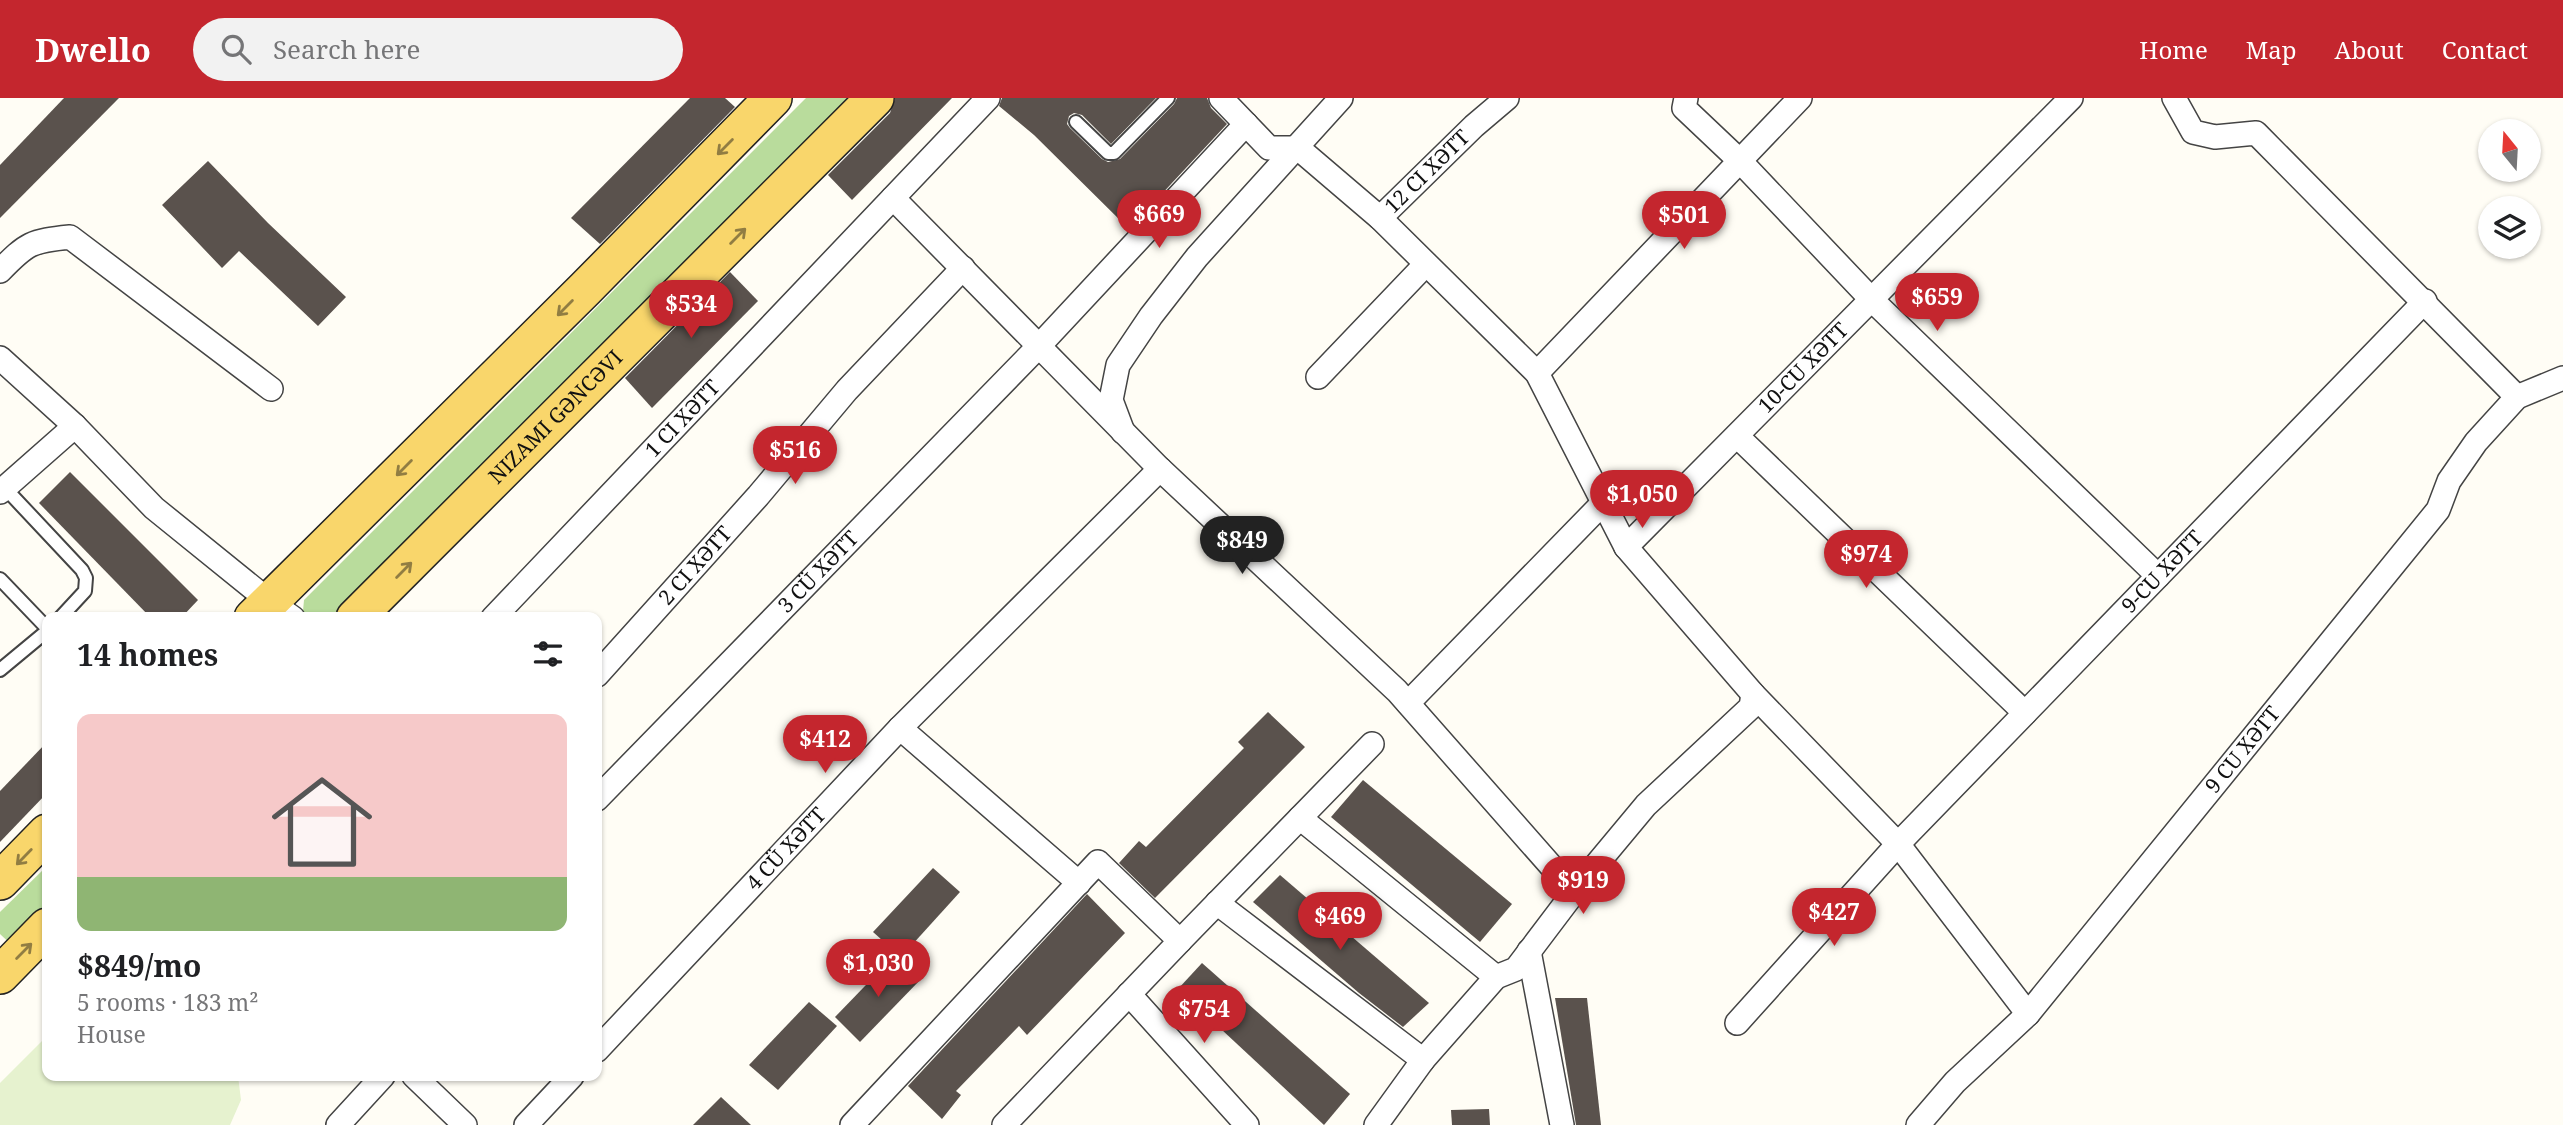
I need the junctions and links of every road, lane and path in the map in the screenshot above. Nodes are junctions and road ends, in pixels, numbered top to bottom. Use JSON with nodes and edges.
{"nodes":[{"id":1,"x":773,"y":98,"type":"edge"},
{"id":2,"x":875,"y":98,"type":"edge"},
{"id":3,"x":988,"y":98,"type":"edge"},
{"id":4,"x":1167,"y":98,"type":"edge"},
{"id":5,"x":1220,"y":98,"type":"edge"},
{"id":6,"x":1341,"y":98,"type":"edge"},
{"id":7,"x":1507,"y":98,"type":"edge"},
{"id":8,"x":1685,"y":98,"type":"edge"},
{"id":9,"x":1800,"y":98,"type":"edge"},
{"id":10,"x":2071,"y":98,"type":"edge"},
{"id":11,"x":2174,"y":98,"type":"edge"},
{"id":12,"x":1076,"y":122,"type":"dead end"},
{"id":13,"x":1246,"y":124,"type":"junction"},
{"id":14,"x":1298,"y":148,"type":"junction"},
{"id":15,"x":1740,"y":161,"type":"junction"},
{"id":16,"x":893,"y":198,"type":"junction"},
{"id":17,"x":1380,"y":218,"type":"junction"},
{"id":18,"x":1426,"y":264,"type":"junction"},
{"id":19,"x":963,"y":268,"type":"junction"},
{"id":20,"x":0,"y":271,"type":"edge"},
{"id":21,"x":1872,"y":300,"type":"junction"},
{"id":22,"x":2425,"y":301,"type":"junction"},
{"id":23,"x":1039,"y":346,"type":"junction"},
{"id":24,"x":0,"y":358,"type":"edge"},
{"id":25,"x":1537,"y":373,"type":"junction"},
{"id":26,"x":1318,"y":377,"type":"dead end"},
{"id":27,"x":2563,"y":378,"type":"edge"},
{"id":28,"x":271,"y":389,"type":"dead end"},
{"id":29,"x":2517,"y":397,"type":"junction"},
{"id":30,"x":75,"y":426,"type":"junction"},
{"id":31,"x":1123,"y":432,"type":"junction"},
{"id":32,"x":1737,"y":436,"type":"junction"},
{"id":33,"x":1160,"y":470,"type":"junction"},
{"id":34,"x":2,"y":490,"type":"edge"},
{"id":35,"x":1603,"y":503,"type":"junction"},
{"id":36,"x":1626,"y":547,"type":"junction"},
{"id":37,"x":2158,"y":576,"type":"junction"},
{"id":38,"x":0,"y":579,"type":"edge"},
{"id":39,"x":66,"y":612,"type":"edge"},
{"id":40,"x":272,"y":612,"type":"edge"},
{"id":41,"x":361,"y":612,"type":"edge"},
{"id":42,"x":499,"y":612,"type":"edge"},
{"id":43,"x":42,"y":624,"type":"edge"},
{"id":44,"x":42,"y":633,"type":"edge"},
{"id":45,"x":602,"y":669,"type":"edge"},
{"id":46,"x":0,"y":670,"type":"edge"},
{"id":47,"x":1753,"y":694,"type":"junction"},
{"id":48,"x":1408,"y":703,"type":"junction"},
{"id":49,"x":2025,"y":713,"type":"junction"},
{"id":50,"x":900,"y":728,"type":"junction"},
{"id":51,"x":1372,"y":744,"type":"dead end"},
{"id":52,"x":602,"y":794,"type":"edge"},
{"id":53,"x":1300,"y":818,"type":"junction"},
{"id":54,"x":42,"y":838,"type":"edge"},
{"id":55,"x":1898,"y":844,"type":"junction"},
{"id":56,"x":0,"y":881,"type":"edge"},
{"id":57,"x":1079,"y":883,"type":"junction"},
{"id":58,"x":1574,"y":892,"type":"junction"},
{"id":59,"x":1217,"y":903,"type":"junction"},
{"id":60,"x":42,"y":932,"type":"edge"},
{"id":61,"x":1180,"y":941,"type":"junction"},
{"id":62,"x":1529,"y":951,"type":"junction"},
{"id":63,"x":0,"y":975,"type":"edge"},
{"id":64,"x":1496,"y":977,"type":"junction"},
{"id":65,"x":1129,"y":994,"type":"junction"},
{"id":66,"x":2028,"y":1014,"type":"junction"},
{"id":67,"x":1737,"y":1023,"type":"dead end"},
{"id":68,"x":602,"y":1044,"type":"edge"},
{"id":69,"x":1423,"y":1060,"type":"junction"},
{"id":70,"x":378,"y":1081,"type":"edge"},
{"id":71,"x":419,"y":1081,"type":"edge"},
{"id":72,"x":567,"y":1081,"type":"edge"},
{"id":73,"x":338,"y":1125,"type":"edge"},
{"id":74,"x":465,"y":1125,"type":"edge"},
{"id":75,"x":526,"y":1125,"type":"edge"},
{"id":76,"x":852,"y":1125,"type":"edge"},
{"id":77,"x":1004,"y":1125,"type":"edge"},
{"id":78,"x":1247,"y":1125,"type":"edge"},
{"id":79,"x":1376,"y":1125,"type":"edge"},
{"id":80,"x":1562,"y":1125,"type":"edge"},
{"id":81,"x":1918,"y":1125,"type":"edge"}],
"edges":[{"from":1,"to":40,"type":"main road","one_way":true},
{"from":41,"to":2,"type":"main road","name":"NIZAMI GƏNCƏVI","one_way":true},
{"from":3,"to":16,"type":"street","name":"1 CI XƏTT"},
{"from":4,"to":12,"type":"lane"},
{"from":5,"to":13,"type":"street"},
{"from":6,"to":14,"type":"street"},
{"from":7,"to":17,"type":"street","name":"12 CI XƏTT"},
{"from":8,"to":15,"type":"street"},
{"from":9,"to":15,"type":"street"},
{"from":10,"to":21,"type":"street","name":"10-CU XƏTT"},
{"from":11,"to":22,"type":"street"},
{"from":13,"to":14,"type":"street"},
{"from":13,"to":23,"type":"street","name":"3 CÜ XƏTT"},
{"from":14,"to":17,"type":"street"},
{"from":14,"to":31,"type":"street"},
{"from":15,"to":21,"type":"street"},
{"from":15,"to":25,"type":"street"},
{"from":16,"to":19,"type":"street"},
{"from":16,"to":42,"type":"street","name":"1 CI XƏTT"},
{"from":17,"to":18,"type":"street"},
{"from":18,"to":25,"type":"street"},
{"from":18,"to":26,"type":"street"},
{"from":19,"to":23,"type":"street"},
{"from":19,"to":45,"type":"street","name":"2 CI XƏTT"},
{"from":20,"to":28,"type":"street"},
{"from":21,"to":32,"type":"street","name":"10-CU XƏTT"},
{"from":21,"to":37,"type":"street"},
{"from":22,"to":29,"type":"street"},
{"from":22,"to":37,"type":"street","name":"9-CU XƏTT"},
{"from":23,"to":31,"type":"street"},
{"from":23,"to":52,"type":"street","name":"3 CÜ XƏTT"},
{"from":24,"to":30,"type":"street"},
{"from":25,"to":35,"type":"street"},
{"from":27,"to":29,"type":"street","name":"9 CU XƏTT"},
{"from":29,"to":66,"type":"street","name":"9 CU XƏTT"},
{"from":30,"to":34,"type":"street"},
{"from":30,"to":40,"type":"street"},
{"from":31,"to":33,"type":"street"},
{"from":32,"to":36,"type":"street","name":"10-CU XƏTT"},
{"from":32,"to":49,"type":"street"},
{"from":33,"to":48,"type":"street"},
{"from":33,"to":50,"type":"street","name":"4 CÜ XƏTT"},
{"from":34,"to":39,"type":"lane"},
{"from":35,"to":36,"type":"street"},
{"from":35,"to":48,"type":"street"},
{"from":36,"to":47,"type":"street"},
{"from":37,"to":49,"type":"street","name":"9-CU XƏTT"},
{"from":38,"to":43,"type":"lane"},
{"from":44,"to":46,"type":"lane"},
{"from":47,"to":55,"type":"street"},
{"from":47,"to":58,"type":"street"},
{"from":48,"to":58,"type":"street"},
{"from":49,"to":55,"type":"street","name":"9-CU XƏTT"},
{"from":50,"to":57,"type":"street"},
{"from":50,"to":68,"type":"street","name":"4 CÜ XƏTT"},
{"from":51,"to":53,"type":"street"},
{"from":53,"to":59,"type":"street"},
{"from":53,"to":64,"type":"street"},
{"from":54,"to":56,"type":"main road","one_way":true},
{"from":55,"to":66,"type":"street"},
{"from":55,"to":67,"type":"street","name":"9-CU XƏTT"},
{"from":57,"to":61,"type":"street"},
{"from":57,"to":76,"type":"street"},
{"from":58,"to":62,"type":"street"},
{"from":59,"to":61,"type":"street"},
{"from":59,"to":69,"type":"street"},
{"from":63,"to":60,"type":"main road","one_way":true},
{"from":61,"to":65,"type":"street"},
{"from":62,"to":64,"type":"street"},
{"from":62,"to":80,"type":"street"},
{"from":64,"to":69,"type":"street"},
{"from":65,"to":77,"type":"street"},
{"from":65,"to":78,"type":"street"},
{"from":66,"to":81,"type":"street","name":"9 CU XƏTT"},
{"from":69,"to":79,"type":"street"},
{"from":70,"to":73,"type":"street"},
{"from":71,"to":74,"type":"street"},
{"from":72,"to":75,"type":"street"}]}
